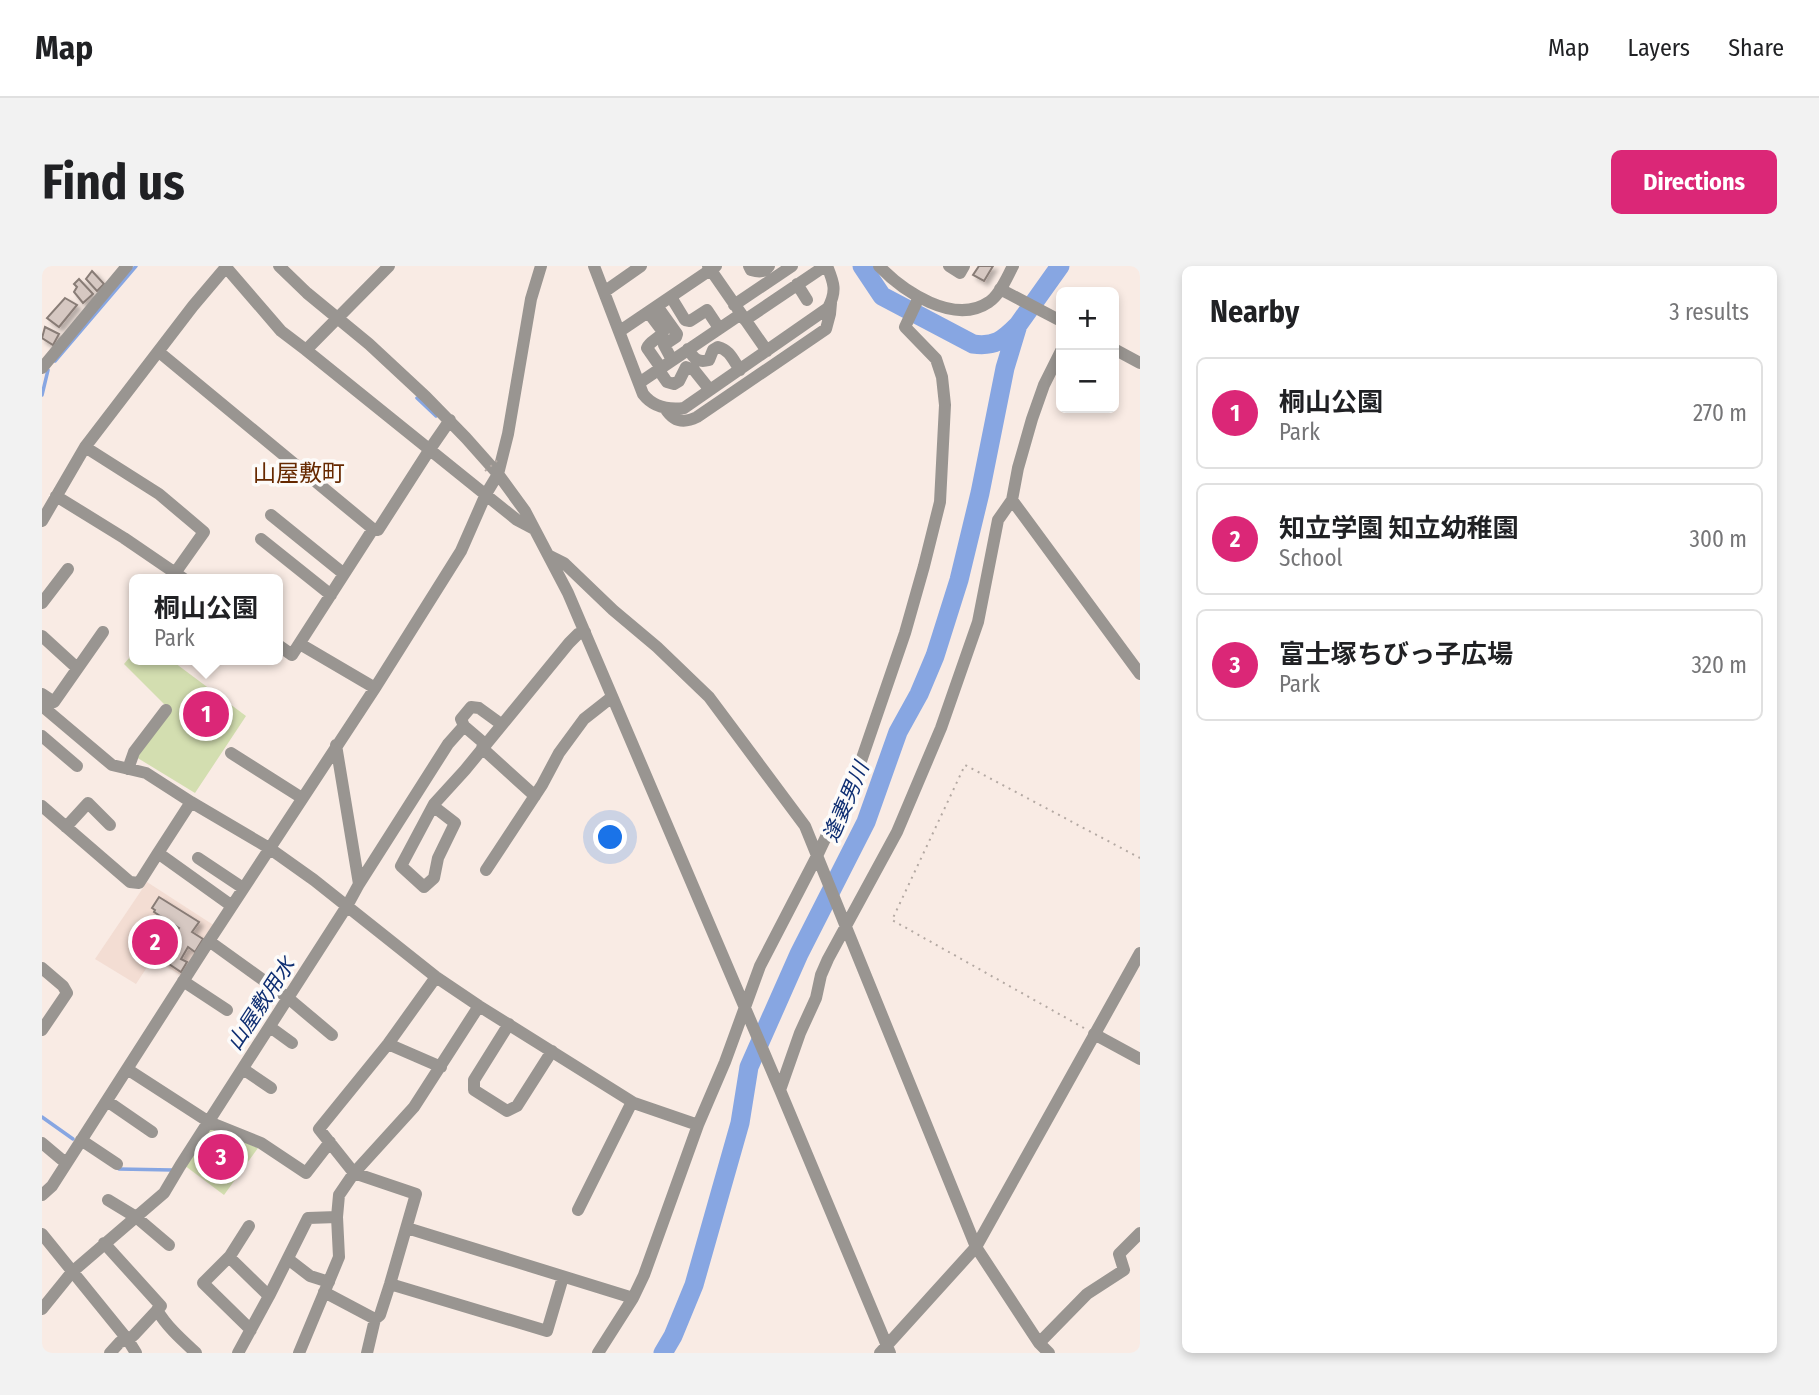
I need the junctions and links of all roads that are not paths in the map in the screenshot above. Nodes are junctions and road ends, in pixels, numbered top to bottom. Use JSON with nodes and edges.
{"nodes":[{"id":1,"x":127,"y":266,"type":"edge"},
{"id":2,"x":225,"y":266,"type":"edge"},
{"id":3,"x":279,"y":266,"type":"edge"},
{"id":4,"x":389,"y":266,"type":"edge"},
{"id":5,"x":541,"y":266,"type":"edge"},
{"id":6,"x":594,"y":266,"type":"edge"},
{"id":7,"x":640,"y":266,"type":"edge"},
{"id":8,"x":749,"y":266,"type":"edge"},
{"id":9,"x":769,"y":266,"type":"edge"},
{"id":10,"x":792,"y":266,"type":"edge"},
{"id":11,"x":826,"y":266,"type":"edge"},
{"id":12,"x":878,"y":266,"type":"edge"},
{"id":13,"x":949,"y":266,"type":"edge"},
{"id":14,"x":964,"y":266,"type":"edge"},
{"id":15,"x":1013,"y":266,"type":"edge"},
{"id":16,"x":711,"y":267,"type":"edge"},
{"id":17,"x":797,"y":285,"type":"junction"},
{"id":18,"x":1000,"y":289,"type":"junction"},
{"id":19,"x":604,"y":292,"type":"junction"},
{"id":20,"x":671,"y":297,"type":"junction"},
{"id":21,"x":807,"y":300,"type":"dead end"},
{"id":22,"x":917,"y":300,"type":"junction"},
{"id":23,"x":831,"y":301,"type":"junction"},
{"id":24,"x":652,"y":309,"type":"junction"},
{"id":25,"x":740,"y":313,"type":"junction"},
{"id":26,"x":339,"y":318,"type":"junction"},
{"id":27,"x":1056,"y":318,"type":"edge"},
{"id":28,"x":719,"y":328,"type":"junction"},
{"id":29,"x":620,"y":331,"type":"junction"},
{"id":30,"x":688,"y":349,"type":"junction"},
{"id":31,"x":1116,"y":350,"type":"edge"},
{"id":32,"x":306,"y":351,"type":"junction"},
{"id":33,"x":766,"y":351,"type":"junction"},
{"id":34,"x":159,"y":352,"type":"junction"},
{"id":35,"x":1056,"y":361,"type":"edge"},
{"id":36,"x":1140,"y":363,"type":"edge"},
{"id":37,"x":664,"y":366,"type":"junction"},
{"id":38,"x":42,"y":368,"type":"edge"},
{"id":39,"x":740,"y":370,"type":"junction"},
{"id":40,"x":639,"y":383,"type":"junction"},
{"id":41,"x":710,"y":390,"type":"junction"},
{"id":42,"x":665,"y":408,"type":"junction"},
{"id":43,"x":450,"y":420,"type":"junction"},
{"id":44,"x":85,"y":447,"type":"junction"},
{"id":45,"x":430,"y":449,"type":"junction"},
{"id":46,"x":491,"y":473,"type":"junction"},
{"id":47,"x":486,"y":494,"type":"junction"},
{"id":48,"x":56,"y":496,"type":"junction"},
{"id":49,"x":1012,"y":500,"type":"junction"},
{"id":50,"x":271,"y":515,"type":"dead end"},
{"id":51,"x":42,"y":521,"type":"edge"},
{"id":52,"x":373,"y":529,"type":"junction"},
{"id":53,"x":536,"y":530,"type":"junction"},
{"id":54,"x":261,"y":539,"type":"dead end"},
{"id":55,"x":550,"y":556,"type":"junction"},
{"id":56,"x":68,"y":569,"type":"dead end"},
{"id":57,"x":176,"y":574,"type":"edge"},
{"id":58,"x":180,"y":574,"type":"edge"},
{"id":59,"x":344,"y":574,"type":"junction"},
{"id":60,"x":331,"y":595,"type":"junction"},
{"id":61,"x":42,"y":603,"type":"edge"},
{"id":62,"x":103,"y":632,"type":"dead end"},
{"id":63,"x":585,"y":632,"type":"junction"},
{"id":64,"x":42,"y":636,"type":"edge"},
{"id":65,"x":300,"y":644,"type":"junction"},
{"id":66,"x":283,"y":649,"type":"edge"},
{"id":67,"x":77,"y":668,"type":"junction"},
{"id":68,"x":1140,"y":674,"type":"edge"},
{"id":69,"x":375,"y":688,"type":"junction"},
{"id":70,"x":42,"y":694,"type":"edge"},
{"id":71,"x":612,"y":697,"type":"junction"},
{"id":72,"x":42,"y":706,"type":"edge"},
{"id":73,"x":166,"y":710,"type":"dead end"},
{"id":74,"x":501,"y":724,"type":"junction"},
{"id":75,"x":464,"y":726,"type":"junction"},
{"id":76,"x":42,"y":736,"type":"edge"},
{"id":77,"x":336,"y":745,"type":"junction"},
{"id":78,"x":484,"y":746,"type":"junction"},
{"id":79,"x":231,"y":754,"type":"dead end"},
{"id":80,"x":77,"y":766,"type":"dead end"},
{"id":81,"x":128,"y":769,"type":"junction"},
{"id":82,"x":535,"y":796,"type":"junction"},
{"id":83,"x":302,"y":798,"type":"junction"},
{"id":84,"x":191,"y":802,"type":"junction"},
{"id":85,"x":42,"y":806,"type":"edge"},
{"id":86,"x":433,"y":806,"type":"junction"},
{"id":87,"x":110,"y":825,"type":"dead end"},
{"id":88,"x":66,"y":827,"type":"junction"},
{"id":89,"x":269,"y":848,"type":"junction"},
{"id":90,"x":158,"y":853,"type":"junction"},
{"id":91,"x":198,"y":859,"type":"dead end"},
{"id":92,"x":818,"y":859,"type":"junction"},
{"id":93,"x":486,"y":870,"type":"dead end"},
{"id":94,"x":359,"y":884,"type":"junction"},
{"id":95,"x":243,"y":888,"type":"junction"},
{"id":96,"x":232,"y":906,"type":"junction"},
{"id":97,"x":347,"y":906,"type":"junction"},
{"id":98,"x":844,"y":921,"type":"junction"},
{"id":99,"x":209,"y":941,"type":"junction"},
{"id":100,"x":1140,"y":953,"type":"edge"},
{"id":101,"x":42,"y":968,"type":"edge"},
{"id":102,"x":436,"y":977,"type":"junction"},
{"id":103,"x":183,"y":981,"type":"junction"},
{"id":104,"x":288,"y":998,"type":"junction"},
{"id":105,"x":479,"y":1006,"type":"junction"},
{"id":106,"x":227,"y":1010,"type":"dead end"},
{"id":107,"x":746,"y":1012,"type":"junction"},
{"id":108,"x":509,"y":1024,"type":"junction"},
{"id":109,"x":270,"y":1027,"type":"junction"},
{"id":110,"x":42,"y":1030,"type":"edge"},
{"id":111,"x":1094,"y":1034,"type":"junction"},
{"id":112,"x":332,"y":1035,"type":"dead end"},
{"id":113,"x":292,"y":1043,"type":"dead end"},
{"id":114,"x":388,"y":1044,"type":"junction"},
{"id":115,"x":552,"y":1051,"type":"junction"},
{"id":116,"x":1140,"y":1059,"type":"edge"},
{"id":117,"x":441,"y":1067,"type":"junction"},
{"id":118,"x":127,"y":1069,"type":"junction"},
{"id":119,"x":243,"y":1069,"type":"junction"},
{"id":120,"x":778,"y":1086,"type":"junction"},
{"id":121,"x":271,"y":1088,"type":"dead end"},
{"id":122,"x":107,"y":1101,"type":"junction"},
{"id":123,"x":632,"y":1102,"type":"junction"},
{"id":124,"x":209,"y":1122,"type":"junction"},
{"id":125,"x":698,"y":1125,"type":"junction"},
{"id":126,"x":152,"y":1132,"type":"dead end"},
{"id":127,"x":81,"y":1140,"type":"junction"},
{"id":128,"x":330,"y":1142,"type":"junction"},
{"id":129,"x":42,"y":1143,"type":"edge"},
{"id":130,"x":68,"y":1161,"type":"junction"},
{"id":131,"x":117,"y":1164,"type":"dead end"},
{"id":132,"x":354,"y":1173,"type":"junction"},
{"id":133,"x":42,"y":1195,"type":"edge"},
{"id":134,"x":108,"y":1200,"type":"dead end"},
{"id":135,"x":578,"y":1210,"type":"dead end"},
{"id":136,"x":136,"y":1217,"type":"junction"},
{"id":137,"x":337,"y":1217,"type":"junction"},
{"id":138,"x":249,"y":1226,"type":"dead end"},
{"id":139,"x":407,"y":1227,"type":"junction"},
{"id":140,"x":1140,"y":1233,"type":"edge"},
{"id":141,"x":42,"y":1234,"type":"edge"},
{"id":142,"x":104,"y":1243,"type":"junction"},
{"id":143,"x":169,"y":1245,"type":"dead end"},
{"id":144,"x":976,"y":1247,"type":"junction"},
{"id":145,"x":229,"y":1257,"type":"junction"},
{"id":146,"x":288,"y":1259,"type":"junction"},
{"id":147,"x":72,"y":1272,"type":"junction"},
{"id":148,"x":563,"y":1277,"type":"junction"},
{"id":149,"x":390,"y":1284,"type":"junction"},
{"id":150,"x":326,"y":1287,"type":"junction"},
{"id":151,"x":269,"y":1296,"type":"junction"},
{"id":152,"x":633,"y":1298,"type":"junction"},
{"id":153,"x":42,"y":1309,"type":"edge"},
{"id":154,"x":157,"y":1310,"type":"junction"},
{"id":155,"x":375,"y":1320,"type":"junction"},
{"id":156,"x":251,"y":1330,"type":"junction"},
{"id":157,"x":128,"y":1340,"type":"junction"},
{"id":158,"x":1044,"y":1348,"type":"edge"},
{"id":159,"x":886,"y":1350,"type":"edge"},
{"id":160,"x":110,"y":1353,"type":"edge"},
{"id":161,"x":136,"y":1353,"type":"edge"},
{"id":162,"x":196,"y":1353,"type":"edge"},
{"id":163,"x":238,"y":1353,"type":"edge"},
{"id":164,"x":299,"y":1353,"type":"edge"},
{"id":165,"x":367,"y":1353,"type":"edge"},
{"id":166,"x":598,"y":1353,"type":"edge"}],
"edges":[{"from":1,"to":38,"type":"street"},
{"from":2,"to":32,"type":"street"},
{"from":2,"to":34,"type":"street"},
{"from":3,"to":26,"type":"street"},
{"from":4,"to":26,"type":"street"},
{"from":5,"to":46,"type":"street"},
{"from":6,"to":19,"type":"street"},
{"from":7,"to":19,"type":"street"},
{"from":8,"to":9,"type":"street"},
{"from":10,"to":25,"type":"street"},
{"from":11,"to":17,"type":"street"},
{"from":11,"to":23,"type":"street"},
{"from":12,"to":22,"type":"street"},
{"from":13,"to":14,"type":"street"},
{"from":15,"to":18,"type":"street"},
{"from":16,"to":20,"type":"street"},
{"from":16,"to":25,"type":"street"},
{"from":17,"to":21,"type":"street"},
{"from":17,"to":25,"type":"street"},
{"from":18,"to":22,"type":"street"},
{"from":18,"to":27,"type":"street"},
{"from":19,"to":29,"type":"street"},
{"from":20,"to":24,"type":"street"},
{"from":20,"to":28,"type":"street"},
{"from":22,"to":92,"type":"street"},
{"from":23,"to":33,"type":"street"},
{"from":23,"to":42,"type":"street"},
{"from":24,"to":29,"type":"street"},
{"from":24,"to":37,"type":"street"},
{"from":25,"to":28,"type":"street"},
{"from":25,"to":33,"type":"street"},
{"from":26,"to":32,"type":"street"},
{"from":26,"to":43,"type":"street"},
{"from":28,"to":30,"type":"street"},
{"from":29,"to":40,"type":"street"},
{"from":30,"to":37,"type":"street"},
{"from":30,"to":39,"type":"street"},
{"from":31,"to":36,"type":"street"},
{"from":32,"to":45,"type":"street"},
{"from":33,"to":39,"type":"street"},
{"from":34,"to":44,"type":"street"},
{"from":34,"to":52,"type":"street"},
{"from":35,"to":49,"type":"street"},
{"from":37,"to":40,"type":"street"},
{"from":37,"to":41,"type":"street"},
{"from":39,"to":41,"type":"street"},
{"from":40,"to":42,"type":"street"},
{"from":41,"to":42,"type":"street"},
{"from":43,"to":45,"type":"street"},
{"from":43,"to":46,"type":"street"},
{"from":44,"to":48,"type":"street"},
{"from":44,"to":58,"type":"street"},
{"from":45,"to":47,"type":"street"},
{"from":45,"to":52,"type":"street"},
{"from":46,"to":47,"type":"street"},
{"from":46,"to":53,"type":"street"},
{"from":47,"to":53,"type":"street"},
{"from":47,"to":69,"type":"street"},
{"from":48,"to":51,"type":"street"},
{"from":48,"to":57,"type":"street"},
{"from":49,"to":68,"type":"street"},
{"from":49,"to":98,"type":"street"},
{"from":50,"to":59,"type":"street"},
{"from":52,"to":59,"type":"street"},
{"from":53,"to":55,"type":"street"},
{"from":54,"to":60,"type":"street"},
{"from":55,"to":63,"type":"street"},
{"from":55,"to":92,"type":"street"},
{"from":56,"to":61,"type":"street"},
{"from":59,"to":60,"type":"street"},
{"from":60,"to":65,"type":"street"},
{"from":62,"to":67,"type":"street"},
{"from":63,"to":71,"type":"street"},
{"from":63,"to":74,"type":"street"},
{"from":64,"to":67,"type":"street"},
{"from":65,"to":66,"type":"street"},
{"from":65,"to":69,"type":"street"},
{"from":67,"to":70,"type":"street"},
{"from":69,"to":77,"type":"street"},
{"from":71,"to":82,"type":"street"},
{"from":71,"to":107,"type":"street"},
{"from":72,"to":81,"type":"street"},
{"from":73,"to":81,"type":"street"},
{"from":74,"to":75,"type":"street"},
{"from":74,"to":78,"type":"street"},
{"from":75,"to":78,"type":"street"},
{"from":75,"to":94,"type":"street"},
{"from":76,"to":80,"type":"street"},
{"from":77,"to":83,"type":"street"},
{"from":77,"to":94,"type":"street"},
{"from":78,"to":82,"type":"street"},
{"from":78,"to":86,"type":"street"},
{"from":79,"to":83,"type":"street"},
{"from":81,"to":84,"type":"street"},
{"from":82,"to":93,"type":"street"},
{"from":83,"to":89,"type":"street"},
{"from":84,"to":89,"type":"street"},
{"from":84,"to":90,"type":"street"},
{"from":85,"to":88,"type":"street"},
{"from":86,"to":86,"type":"street"},
{"from":87,"to":88,"type":"street"},
{"from":88,"to":90,"type":"street"},
{"from":89,"to":95,"type":"street"},
{"from":89,"to":97,"type":"street"},
{"from":90,"to":96,"type":"street"},
{"from":91,"to":95,"type":"street"},
{"from":92,"to":98,"type":"street"},
{"from":92,"to":107,"type":"street"},
{"from":94,"to":97,"type":"street"},
{"from":95,"to":96,"type":"street"},
{"from":96,"to":99,"type":"street"},
{"from":97,"to":102,"type":"street"},
{"from":97,"to":104,"type":"street"},
{"from":98,"to":120,"type":"street"},
{"from":98,"to":144,"type":"street"},
{"from":99,"to":103,"type":"street"},
{"from":99,"to":104,"type":"street"},
{"from":100,"to":111,"type":"street"},
{"from":101,"to":110,"type":"street"},
{"from":102,"to":105,"type":"street"},
{"from":102,"to":114,"type":"street"},
{"from":103,"to":106,"type":"street"},
{"from":103,"to":118,"type":"street"},
{"from":104,"to":109,"type":"street"},
{"from":104,"to":112,"type":"street"},
{"from":105,"to":108,"type":"street"},
{"from":105,"to":117,"type":"street"},
{"from":107,"to":120,"type":"street"},
{"from":107,"to":125,"type":"street"},
{"from":108,"to":115,"type":"street"},
{"from":108,"to":115,"type":"street"},
{"from":109,"to":113,"type":"street"},
{"from":109,"to":119,"type":"street"},
{"from":111,"to":116,"type":"street"},
{"from":111,"to":144,"type":"street"},
{"from":114,"to":117,"type":"street"},
{"from":114,"to":128,"type":"street"},
{"from":115,"to":123,"type":"street"},
{"from":117,"to":132,"type":"street"},
{"from":118,"to":122,"type":"street"},
{"from":118,"to":124,"type":"street"},
{"from":119,"to":121,"type":"street"},
{"from":119,"to":124,"type":"street"},
{"from":120,"to":159,"type":"street"},
{"from":122,"to":126,"type":"street"},
{"from":122,"to":127,"type":"street"},
{"from":123,"to":125,"type":"street"},
{"from":123,"to":135,"type":"street"},
{"from":124,"to":128,"type":"street"},
{"from":124,"to":136,"type":"street"},
{"from":125,"to":152,"type":"street"},
{"from":127,"to":130,"type":"street"},
{"from":127,"to":131,"type":"street"},
{"from":128,"to":132,"type":"street"},
{"from":129,"to":130,"type":"street"},
{"from":130,"to":133,"type":"street"},
{"from":132,"to":137,"type":"street"},
{"from":132,"to":139,"type":"street"},
{"from":134,"to":136,"type":"street"},
{"from":136,"to":142,"type":"street"},
{"from":136,"to":143,"type":"street"},
{"from":137,"to":146,"type":"street"},
{"from":137,"to":150,"type":"street"},
{"from":138,"to":145,"type":"street"},
{"from":139,"to":148,"type":"street"},
{"from":139,"to":149,"type":"street"},
{"from":140,"to":158,"type":"street"},
{"from":141,"to":147,"type":"street"},
{"from":142,"to":147,"type":"street"},
{"from":142,"to":154,"type":"street"},
{"from":144,"to":158,"type":"street"},
{"from":144,"to":159,"type":"street"},
{"from":145,"to":151,"type":"street"},
{"from":145,"to":156,"type":"street"},
{"from":146,"to":150,"type":"street"},
{"from":146,"to":151,"type":"street"},
{"from":147,"to":153,"type":"street"},
{"from":147,"to":157,"type":"street"},
{"from":148,"to":149,"type":"street"},
{"from":148,"to":152,"type":"street"},
{"from":149,"to":155,"type":"street"},
{"from":150,"to":155,"type":"street"},
{"from":150,"to":164,"type":"street"},
{"from":151,"to":156,"type":"street"},
{"from":152,"to":166,"type":"street"},
{"from":154,"to":157,"type":"street"},
{"from":154,"to":162,"type":"street"},
{"from":155,"to":165,"type":"street"},
{"from":156,"to":163,"type":"street"},
{"from":157,"to":160,"type":"street"},
{"from":157,"to":161,"type":"street"}]}
